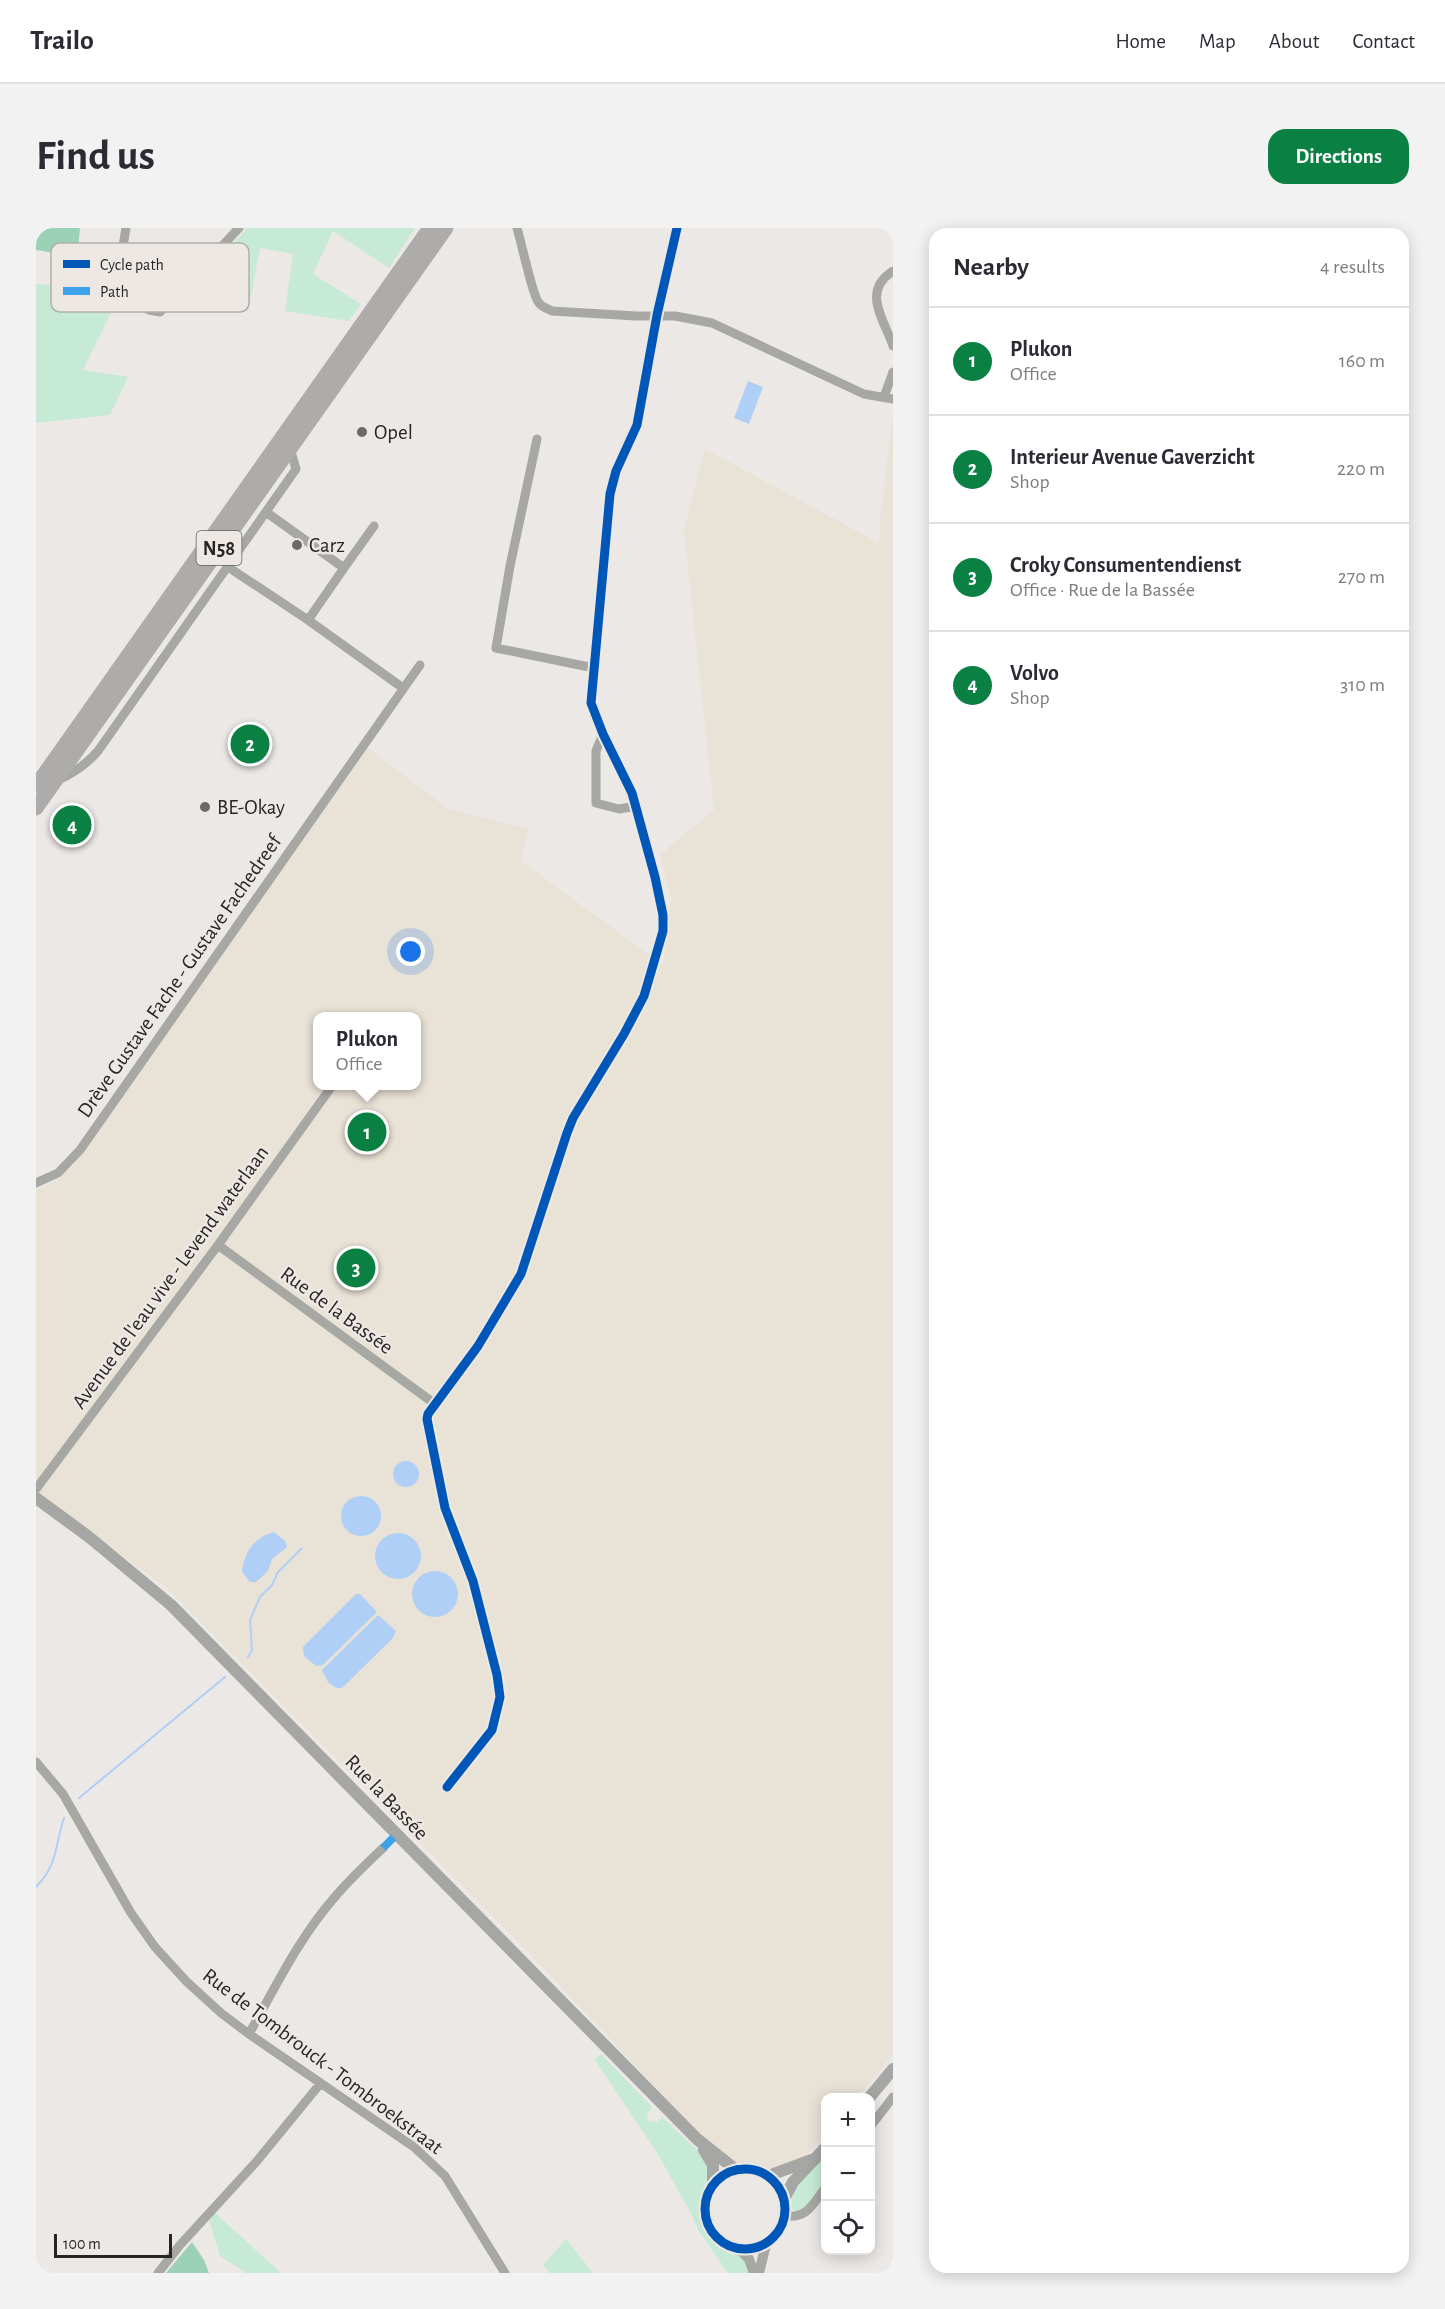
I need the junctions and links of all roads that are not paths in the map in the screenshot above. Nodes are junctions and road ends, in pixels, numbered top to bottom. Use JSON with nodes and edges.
{"nodes":[{"id":1,"x":126,"y":228,"type":"edge"},
{"id":2,"x":239,"y":228,"type":"edge"},
{"id":3,"x":430,"y":228,"type":"edge"},
{"id":4,"x":446,"y":228,"type":"edge"},
{"id":5,"x":518,"y":228,"type":"edge"},
{"id":6,"x":677,"y":228,"type":"edge"},
{"id":7,"x":123,"y":243,"type":"edge"},
{"id":8,"x":225,"y":243,"type":"edge"},
{"id":9,"x":893,"y":271,"type":"edge"},
{"id":10,"x":657,"y":315,"type":"junction"},
{"id":11,"x":893,"y":346,"type":"edge"},
{"id":12,"x":893,"y":372,"type":"edge"},
{"id":13,"x":889,"y":398,"type":"edge"},
{"id":14,"x":537,"y":439,"type":"dead end"},
{"id":15,"x":290,"y":448,"type":"junction"},
{"id":16,"x":534,"y":451,"type":"junction"},
{"id":17,"x":546,"y":453,"type":"dead end"},
{"id":18,"x":266,"y":512,"type":"junction"},
{"id":19,"x":374,"y":526,"type":"dead end"},
{"id":20,"x":228,"y":567,"type":"junction"},
{"id":21,"x":344,"y":568,"type":"junction"},
{"id":22,"x":308,"y":620,"type":"junction"},
{"id":23,"x":420,"y":665,"type":"dead end"},
{"id":24,"x":594,"y":668,"type":"junction"},
{"id":25,"x":403,"y":688,"type":"junction"},
{"id":26,"x":603,"y":734,"type":"junction"},
{"id":27,"x":55,"y":782,"type":"junction"},
{"id":28,"x":36,"y":786,"type":"edge"},
{"id":29,"x":636,"y":806,"type":"junction"},
{"id":30,"x":36,"y":808,"type":"edge"},
{"id":31,"x":329,"y":1090,"type":"edge"},
{"id":32,"x":36,"y":1183,"type":"edge"},
{"id":33,"x":218,"y":1245,"type":"junction"},
{"id":34,"x":435,"y":1404,"type":"junction"},
{"id":35,"x":36,"y":1489,"type":"edge"},
{"id":36,"x":36,"y":1498,"type":"edge"},
{"id":37,"x":36,"y":1762,"type":"edge"},
{"id":38,"x":447,"y":1787,"type":"dead end"},
{"id":39,"x":383,"y":1848,"type":"dead end"},
{"id":40,"x":249,"y":2034,"type":"junction"},
{"id":41,"x":893,"y":2069,"type":"edge"},
{"id":42,"x":320,"y":2084,"type":"junction"},
{"id":43,"x":872,"y":2093,"type":"edge"},
{"id":44,"x":893,"y":2097,"type":"edge"},
{"id":45,"x":875,"y":2120,"type":"edge"},
{"id":46,"x":698,"y":2139,"type":"junction"},
{"id":47,"x":821,"y":2151,"type":"edge"},
{"id":48,"x":812,"y":2160,"type":"junction"},
{"id":49,"x":736,"y":2170,"type":"junction"},
{"id":50,"x":768,"y":2176,"type":"junction"},
{"id":51,"x":713,"y":2185,"type":"junction"},
{"id":52,"x":821,"y":2192,"type":"edge"},
{"id":53,"x":784,"y":2199,"type":"junction"},
{"id":54,"x":785,"y":2216,"type":"junction"},
{"id":55,"x":766,"y":2244,"type":"junction"},
{"id":56,"x":740,"y":2250,"type":"junction"},
{"id":57,"x":158,"y":2273,"type":"edge"},
{"id":58,"x":506,"y":2273,"type":"edge"},
{"id":59,"x":757,"y":2273,"type":"edge"}],
"edges":[{"from":1,"to":7,"type":"street"},
{"from":2,"to":8,"type":"street"},
{"from":3,"to":28,"type":"highway","number":"N58"},
{"from":4,"to":15,"type":"highway","number":"N58"},
{"from":5,"to":10,"type":"street"},
{"from":6,"to":10,"type":"street"},
{"from":9,"to":11,"type":"street"},
{"from":10,"to":13,"type":"street"},
{"from":10,"to":24,"type":"street"},
{"from":12,"to":13,"type":"street"},
{"from":14,"to":16,"type":"street"},
{"from":15,"to":18,"type":"street"},
{"from":15,"to":27,"type":"highway","number":"N58"},
{"from":16,"to":17,"type":"street"},
{"from":16,"to":24,"type":"street"},
{"from":18,"to":20,"type":"street"},
{"from":18,"to":21,"type":"street"},
{"from":19,"to":21,"type":"street"},
{"from":20,"to":22,"type":"street"},
{"from":20,"to":27,"type":"street"},
{"from":21,"to":22,"type":"street"},
{"from":22,"to":25,"type":"street"},
{"from":23,"to":25,"type":"street","name":"Drève Gustave Fache - Gustave Fachedreef"},
{"from":24,"to":26,"type":"street"},
{"from":25,"to":32,"type":"street","name":"Drève Gustave Fache - Gustave Fachedreef"},
{"from":26,"to":29,"type":"street"},
{"from":26,"to":29,"type":"street"},
{"from":27,"to":30,"type":"highway","number":"N58"},
{"from":29,"to":34,"type":"street"},
{"from":31,"to":33,"type":"street","name":"Avenue de l'eau vive - Levend waterlaan"},
{"from":33,"to":34,"type":"street","name":"Rue de la Bassée"},
{"from":33,"to":35,"type":"street","name":"Avenue de l'eau vive - Levend waterlaan"},
{"from":34,"to":38,"type":"street"},
{"from":36,"to":46,"type":"main road","name":"Rue la Bassée"},
{"from":37,"to":40,"type":"street","name":"Rue de Tombrouck - Tombroekstraat"},
{"from":39,"to":40,"type":"street"},
{"from":40,"to":42,"type":"street","name":"Rue de Tombrouck - Tombroekstraat"},
{"from":41,"to":43,"type":"main road"},
{"from":42,"to":57,"type":"street"},
{"from":42,"to":58,"type":"street","name":"Rue de Tombrouck - Tombroekstraat"},
{"from":44,"to":45,"type":"street"},
{"from":46,"to":49,"type":"main road","name":"Rue la Bassée"},
{"from":46,"to":51,"type":"main road","name":"Rue la Bassée"},
{"from":47,"to":48,"type":"main road"},
{"from":48,"to":50,"type":"main road"},
{"from":48,"to":53,"type":"main road"},
{"from":49,"to":50,"type":"main road"},
{"from":49,"to":51,"type":"main road"},
{"from":50,"to":53,"type":"main road"},
{"from":51,"to":56,"type":"main road"},
{"from":52,"to":54,"type":"street"},
{"from":53,"to":54,"type":"main road"},
{"from":54,"to":55,"type":"main road"},
{"from":55,"to":56,"type":"main road"},
{"from":55,"to":59,"type":"street"},
{"from":56,"to":59,"type":"street"}]}
